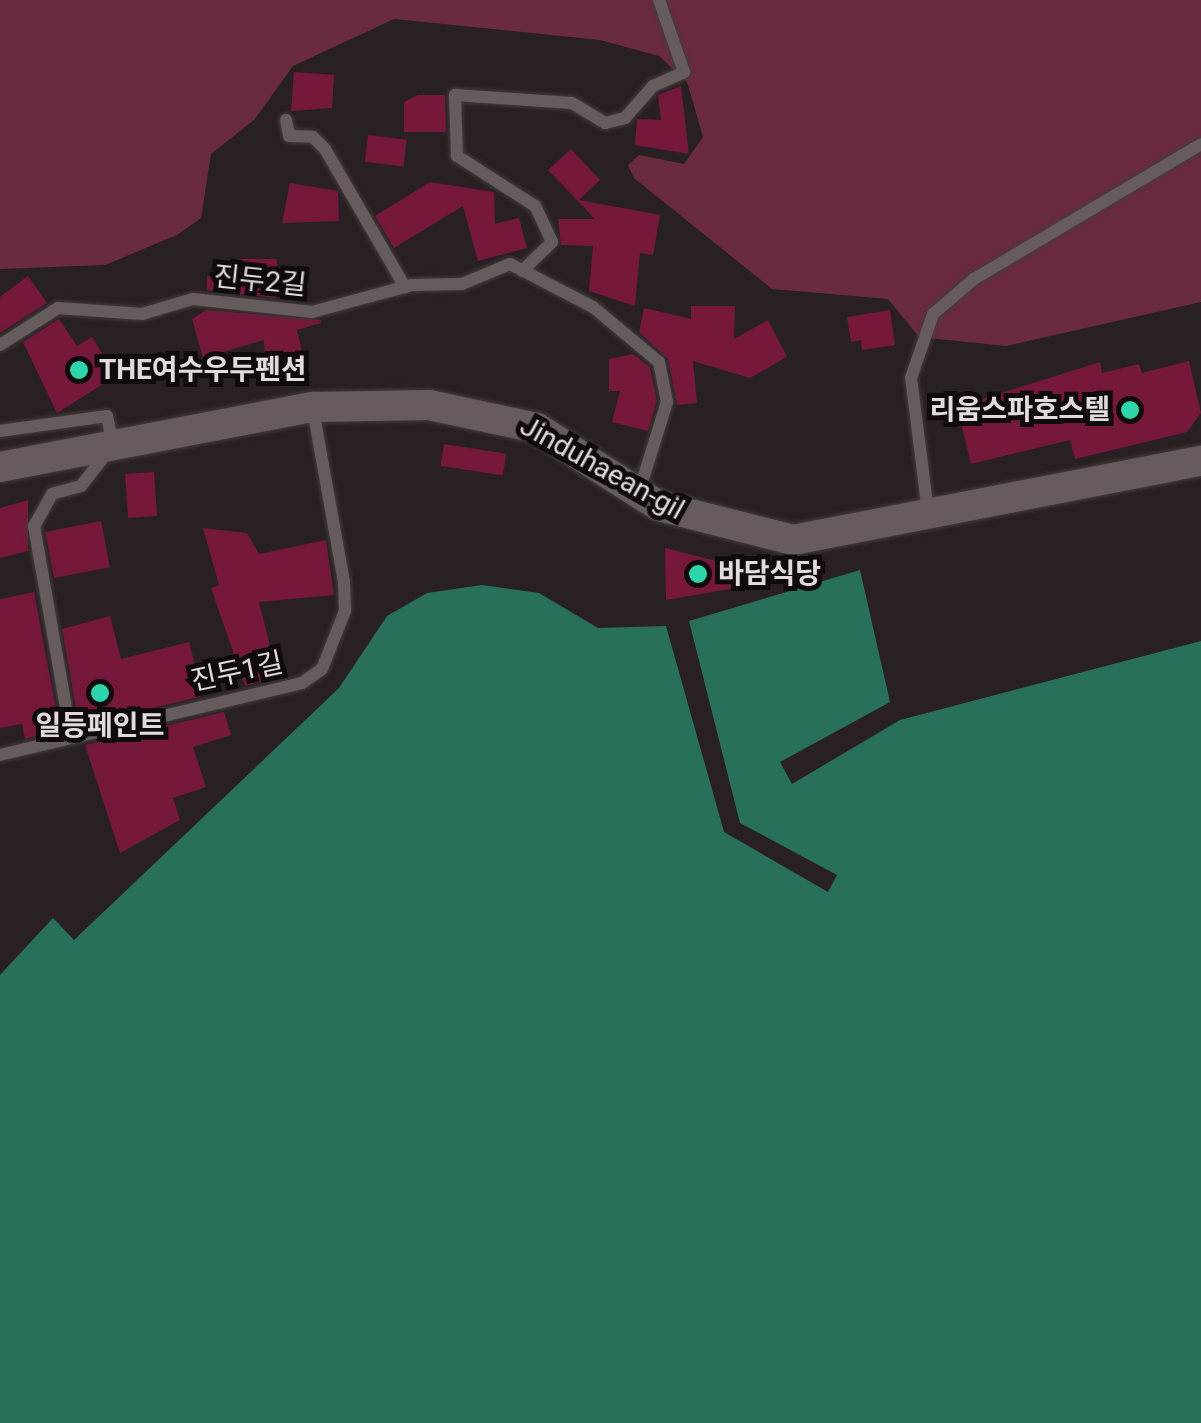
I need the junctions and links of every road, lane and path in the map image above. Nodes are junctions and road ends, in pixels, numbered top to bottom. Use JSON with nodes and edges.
{"nodes":[{"id":1,"x":658,"y":0,"type":"edge"},
{"id":2,"x":286,"y":120,"type":"dead end"},
{"id":3,"x":1201,"y":144,"type":"edge"},
{"id":4,"x":522,"y":271,"type":"junction"},
{"id":5,"x":405,"y":287,"type":"junction"},
{"id":6,"x":0,"y":344,"type":"edge"},
{"id":7,"x":312,"y":407,"type":"junction"},
{"id":8,"x":0,"y":432,"type":"edge"},
{"id":9,"x":113,"y":445,"type":"junction"},
{"id":10,"x":1201,"y":461,"type":"edge"},
{"id":11,"x":0,"y":467,"type":"edge"},
{"id":12,"x":638,"y":495,"type":"junction"},
{"id":13,"x":928,"y":518,"type":"junction"},
{"id":14,"x":71,"y":736,"type":"junction"},
{"id":15,"x":0,"y":755,"type":"edge"}],
"edges":[{"from":1,"to":4,"type":"lane"},
{"from":2,"to":5,"type":"lane"},
{"from":3,"to":13,"type":"lane"},
{"from":4,"to":5,"type":"lane","name":"진두2길"},
{"from":4,"to":12,"type":"lane"},
{"from":5,"to":6,"type":"lane","name":"진두2길"},
{"from":7,"to":9,"type":"street","name":"Jinduhaean-gil"},
{"from":7,"to":12,"type":"street","name":"Jinduhaean-gil"},
{"from":7,"to":14,"type":"lane","name":"진두1길"},
{"from":8,"to":9,"type":"lane"},
{"from":9,"to":11,"type":"street","name":"Jinduhaean-gil"},
{"from":9,"to":14,"type":"lane"},
{"from":10,"to":13,"type":"street","name":"Jinduhaean-gil"},
{"from":12,"to":13,"type":"street","name":"Jinduhaean-gil"},
{"from":14,"to":15,"type":"lane","name":"진두1길"}]}
